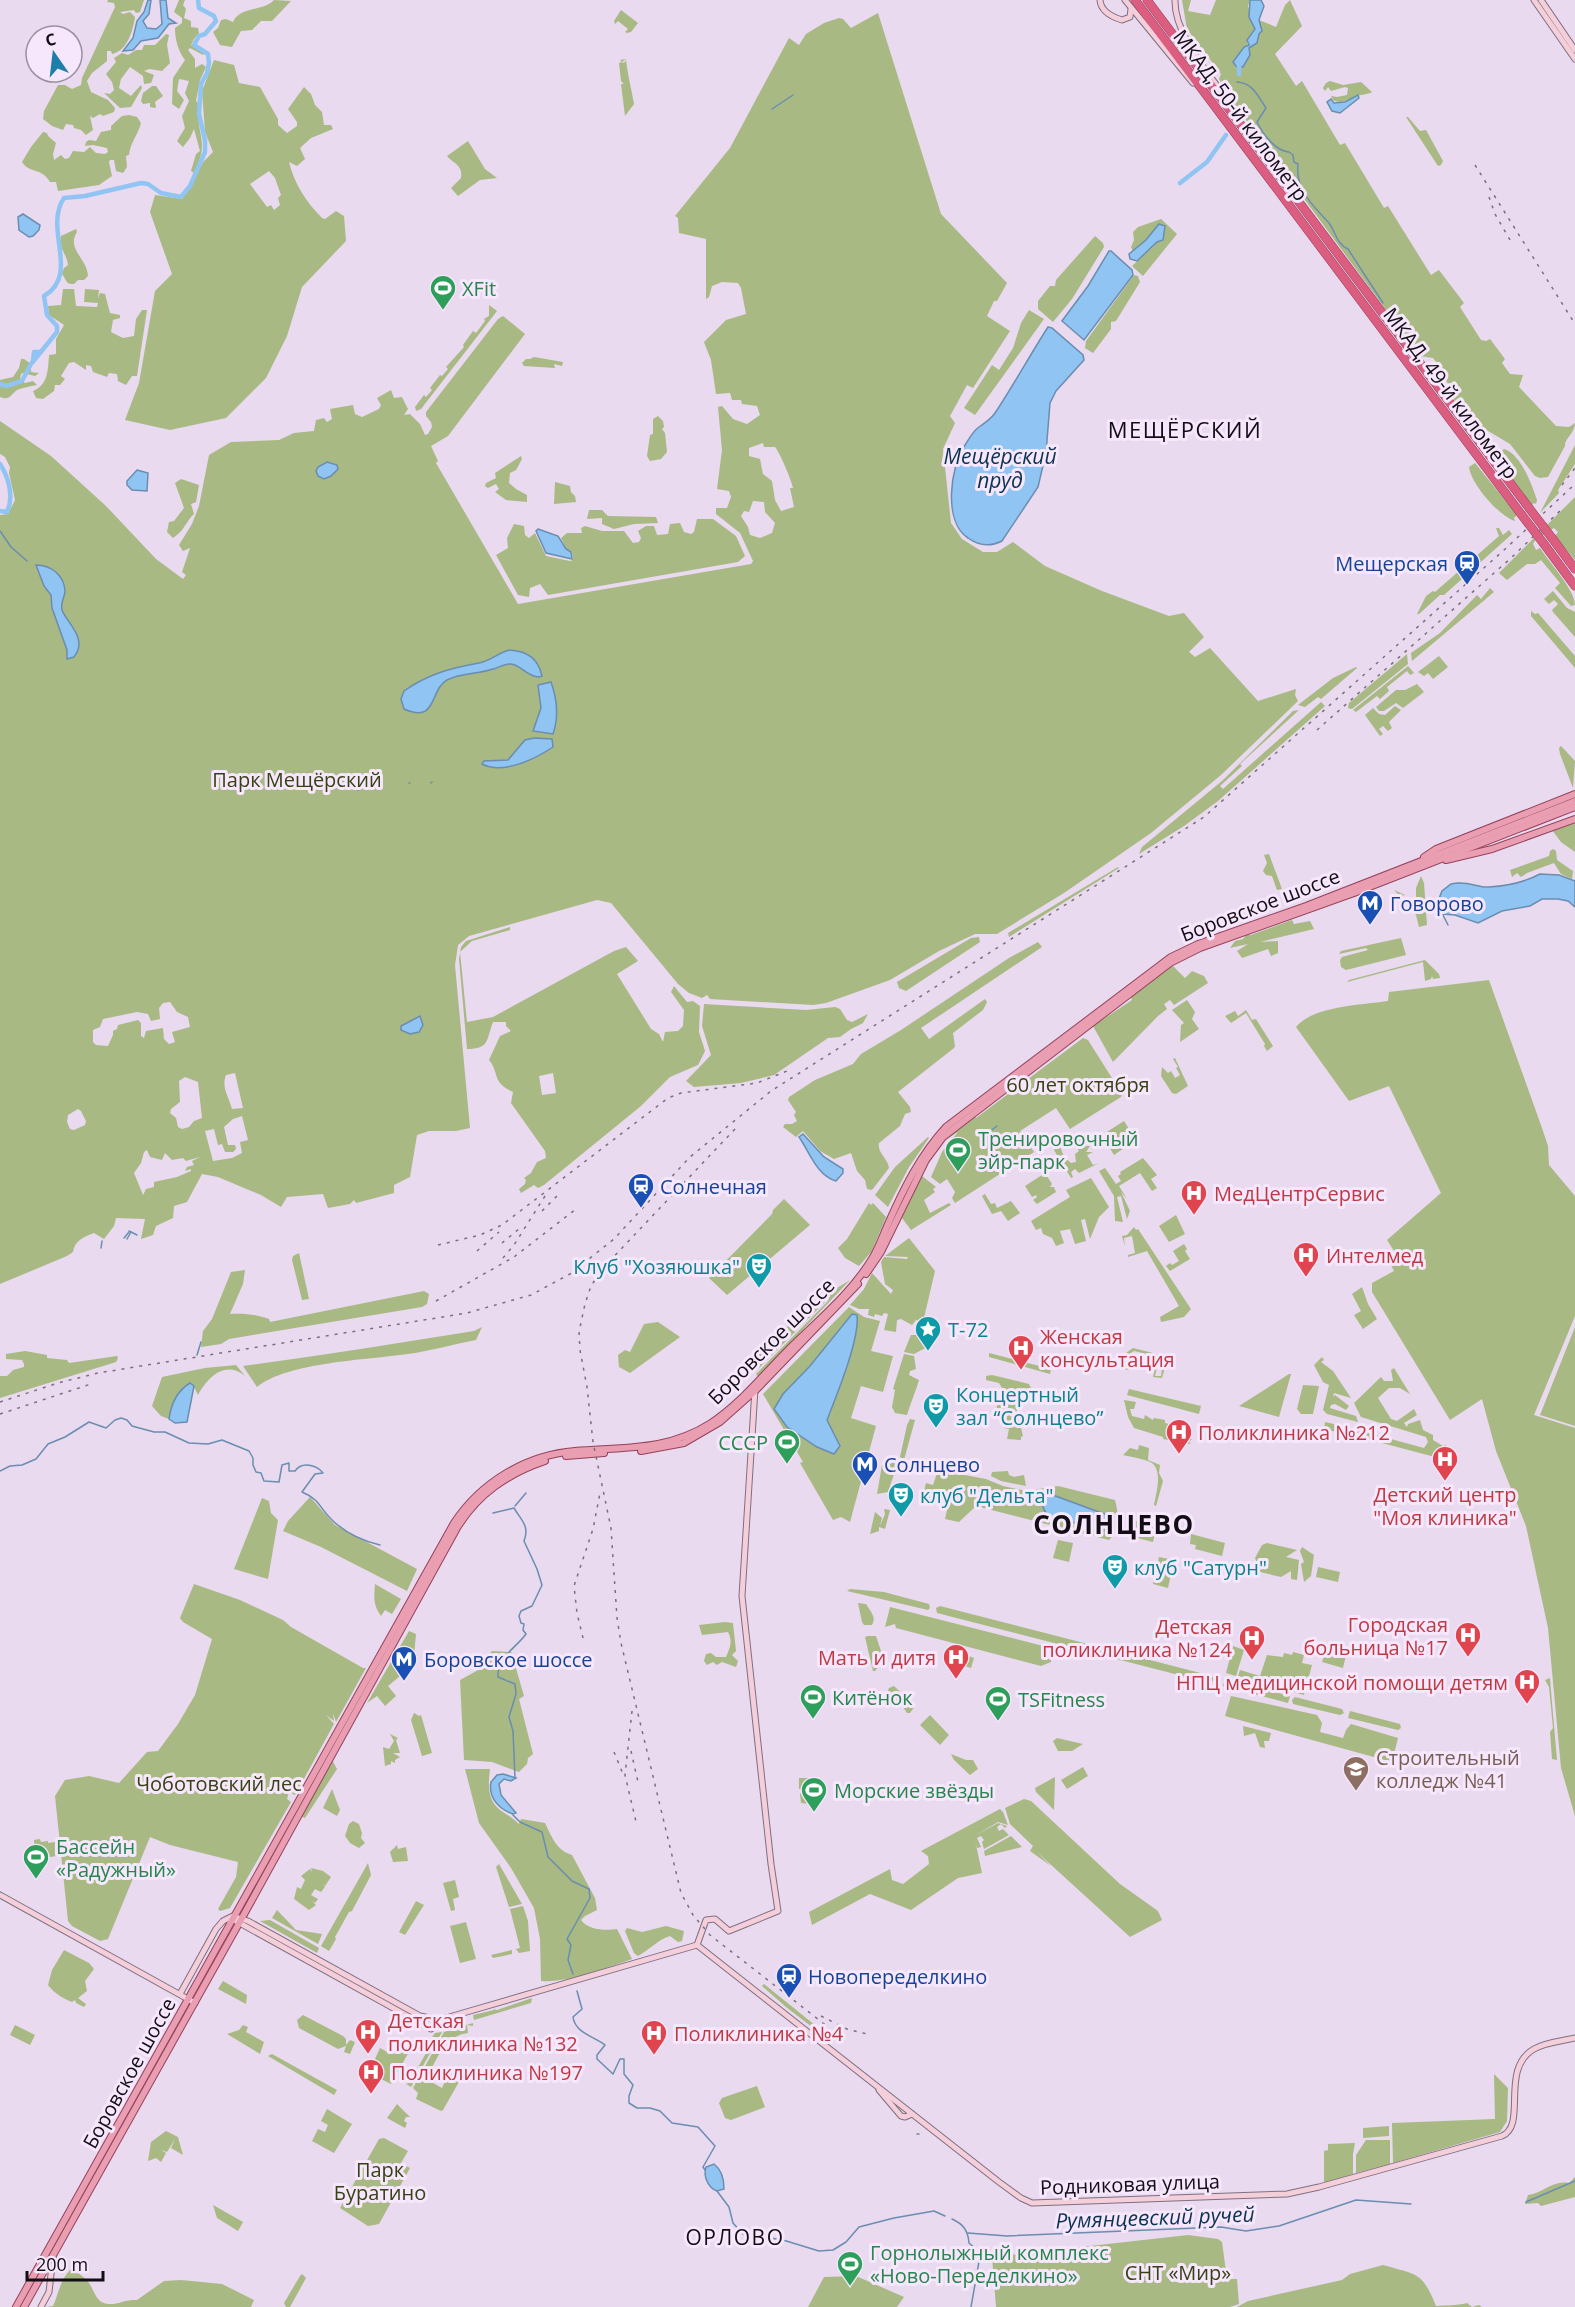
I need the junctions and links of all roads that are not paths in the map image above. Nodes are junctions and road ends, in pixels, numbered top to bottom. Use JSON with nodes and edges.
{"nodes":[{"id":1,"x":1101,"y":0,"type":"edge"},
{"id":2,"x":1147,"y":0,"type":"edge"},
{"id":3,"x":1175,"y":0,"type":"edge"},
{"id":4,"x":1533,"y":0,"type":"edge"},
{"id":5,"x":1541,"y":0,"type":"edge"},
{"id":6,"x":1130,"y":1,"type":"edge"},
{"id":7,"x":1573,"y":48,"type":"edge"},
{"id":8,"x":1575,"y":59,"type":"edge"},
{"id":9,"x":1218,"y":111,"type":"junction"},
{"id":10,"x":1253,"y":141,"type":"junction"},
{"id":11,"x":1308,"y":214,"type":"joint"},
{"id":12,"x":1300,"y":220,"type":"joint"},
{"id":13,"x":1575,"y":568,"type":"edge"},
{"id":14,"x":1564,"y":572,"type":"junction"},
{"id":15,"x":1575,"y":586,"type":"edge"},
{"id":16,"x":1575,"y":591,"type":"edge"},
{"id":17,"x":1575,"y":794,"type":"edge"},
{"id":18,"x":1575,"y":801,"type":"edge"},
{"id":19,"x":1575,"y":807,"type":"edge"},
{"id":20,"x":1575,"y":819,"type":"edge"},
{"id":21,"x":1413,"y":864,"type":"junction"},
{"id":22,"x":1428,"y":864,"type":"junction"},
{"id":23,"x":755,"y":1388,"type":"junction"},
{"id":24,"x":738,"y":1407,"type":"junction"},
{"id":25,"x":755,"y":1411,"type":"junction"},
{"id":26,"x":0,"y":1895,"type":"edge"},
{"id":27,"x":238,"y":1919,"type":"junction"},
{"id":28,"x":697,"y":1945,"type":"junction"},
{"id":29,"x":180,"y":1994,"type":"junction"},
{"id":30,"x":192,"y":2001,"type":"junction"},
{"id":31,"x":438,"y":2020,"type":"junction"},
{"id":32,"x":1575,"y":2038,"type":"edge"},
{"id":33,"x":55,"y":2249,"type":"junction"},
{"id":34,"x":16,"y":2307,"type":"edge"},
{"id":35,"x":24,"y":2307,"type":"edge"},
{"id":36,"x":40,"y":2307,"type":"edge"}],
"edges":[{"from":1,"to":6,"type":"main road"},
{"from":2,"to":10,"type":"highway","name":"МКАД, 50-й километр"},
{"from":3,"to":10,"type":"main road"},
{"from":4,"to":8,"type":"main road"},
{"from":5,"to":7,"type":"main road"},
{"from":6,"to":9,"type":"main road"},
{"from":6,"to":9,"type":"highway","name":"МКАД, 50-й километр"},
{"from":9,"to":12,"type":"highway","name":"МКАД, 50-й километр"},
{"from":10,"to":11,"type":"highway","name":"МКАД, 50-й километр"},
{"from":11,"to":13,"type":"highway","name":"МКАД, 49-й километр","bridge":true},
{"from":12,"to":14,"type":"highway","name":"МКАД, 49-й километр","bridge":true},
{"from":14,"to":15,"type":"highway","name":"МКАД, 49-й километр"},
{"from":14,"to":16,"type":"main road"},
{"from":17,"to":21,"type":"main road"},
{"from":18,"to":21,"type":"main road","name":"Боровское шоссе"},
{"from":19,"to":22,"type":"main road","name":"Боровское шоссе"},
{"from":20,"to":22,"type":"main road"},
{"from":21,"to":23,"type":"main road","name":"Боровское шоссе"},
{"from":22,"to":23,"type":"main road","name":"Боровское шоссе"},
{"from":23,"to":24,"type":"main road","name":"Боровское шоссе"},
{"from":23,"to":25,"type":"main road"},
{"from":23,"to":27,"type":"main road","name":"Боровское шоссе"},
{"from":24,"to":25,"type":"main road"},
{"from":24,"to":27,"type":"main road","name":"Боровское шоссе"},
{"from":25,"to":28,"type":"main road"},
{"from":26,"to":29,"type":"main road"},
{"from":27,"to":29,"type":"main road"},
{"from":27,"to":30,"type":"main road","name":"Боровское шоссе"},
{"from":27,"to":31,"type":"main road"},
{"from":27,"to":31,"type":"main road"},
{"from":28,"to":31,"type":"main road"},
{"from":28,"to":32,"type":"main road","name":"Родниковая улица"},
{"from":29,"to":30,"type":"main road"},
{"from":30,"to":33,"type":"main road","name":"Боровское шоссе"},
{"from":30,"to":34,"type":"main road","name":"Боровское шоссе"},
{"from":33,"to":35,"type":"main road","name":"Боровское шоссе"},
{"from":33,"to":36,"type":"main road"}]}
